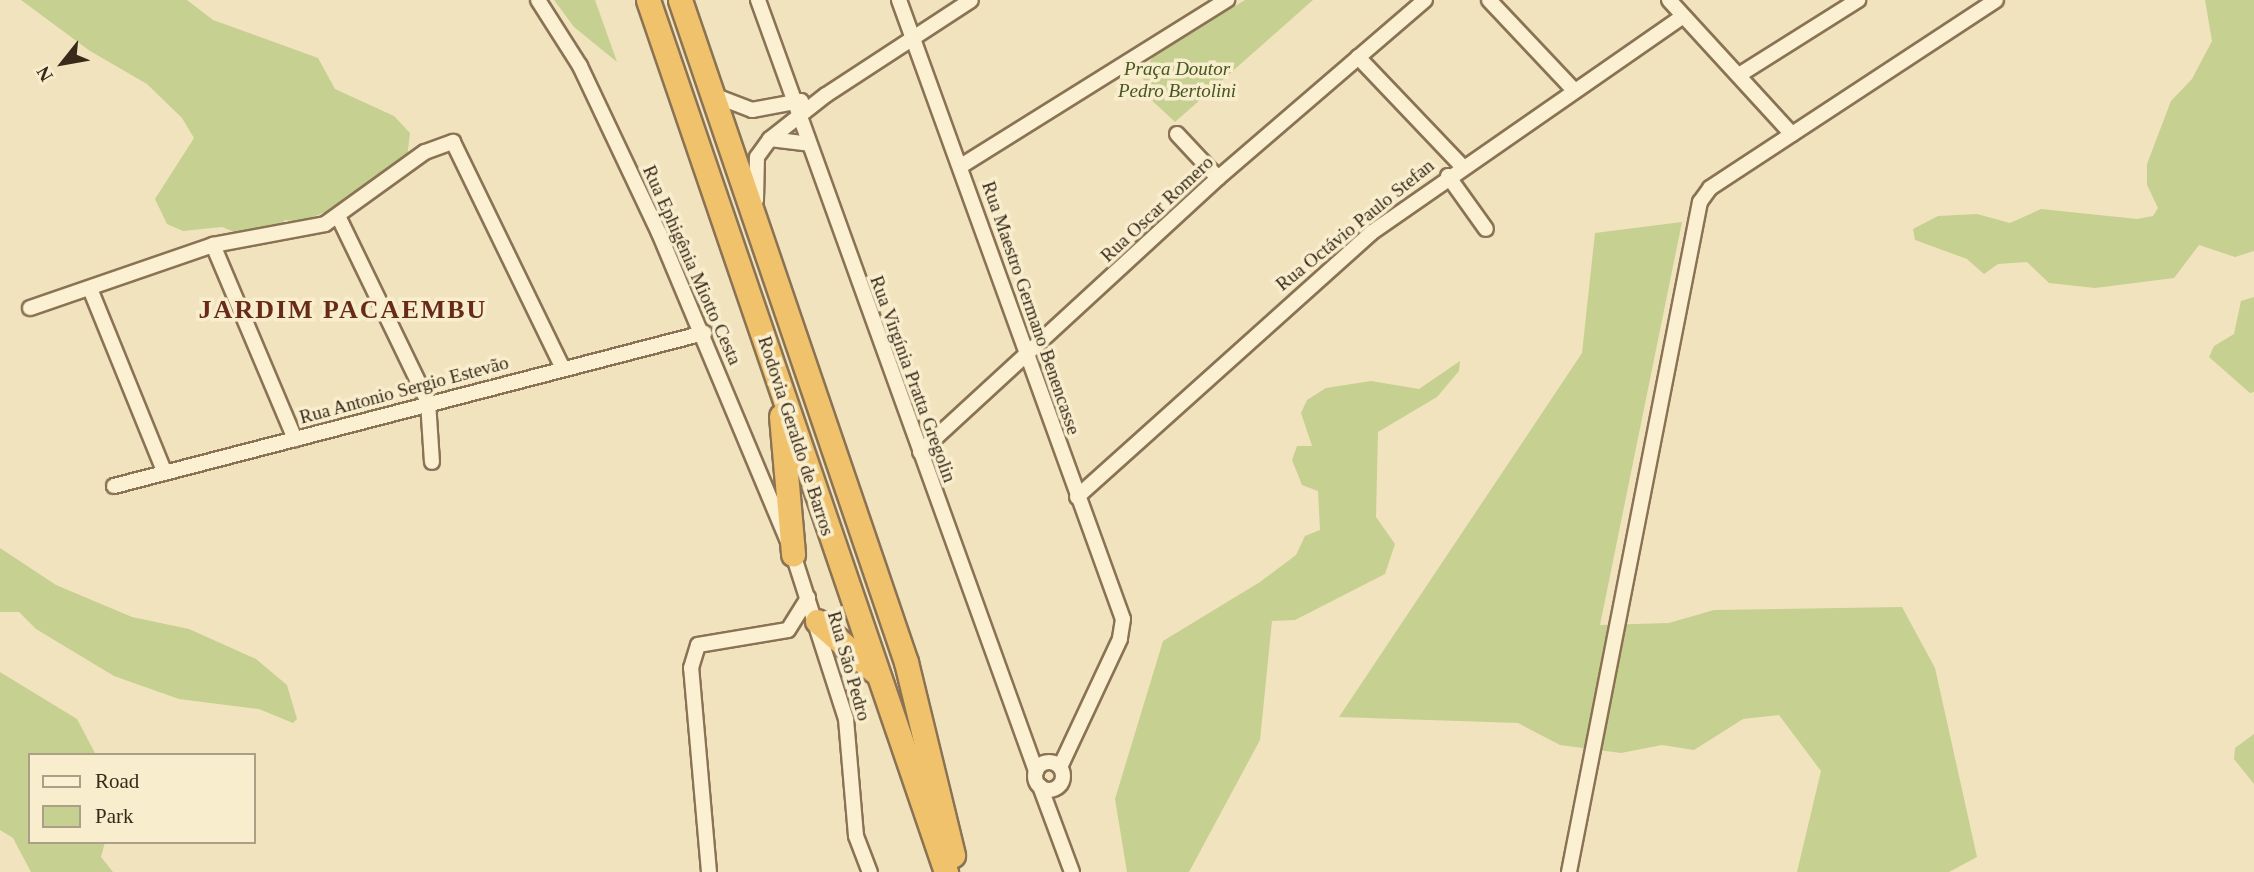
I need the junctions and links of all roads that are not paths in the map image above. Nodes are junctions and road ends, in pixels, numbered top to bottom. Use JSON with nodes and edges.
{"nodes":[{"id":1,"x":538,"y":0,"type":"edge"},
{"id":2,"x":648,"y":0,"type":"edge"},
{"id":3,"x":680,"y":0,"type":"edge"},
{"id":4,"x":758,"y":0,"type":"edge"},
{"id":5,"x":899,"y":0,"type":"edge"},
{"id":6,"x":971,"y":0,"type":"edge"},
{"id":7,"x":1227,"y":0,"type":"edge"},
{"id":8,"x":1425,"y":0,"type":"edge"},
{"id":9,"x":1489,"y":0,"type":"edge"},
{"id":10,"x":1669,"y":0,"type":"edge"},
{"id":11,"x":1858,"y":0,"type":"edge"},
{"id":12,"x":1996,"y":0,"type":"edge"},
{"id":13,"x":1683,"y":16,"type":"junction"},
{"id":14,"x":912,"y":38,"type":"junction"},
{"id":15,"x":1358,"y":57,"type":"junction"},
{"id":16,"x":1739,"y":75,"type":"junction"},
{"id":17,"x":1572,"y":88,"type":"junction"},
{"id":18,"x":712,"y":95,"type":"junction"},
{"id":19,"x":826,"y":95,"type":"junction"},
{"id":20,"x":793,"y":102,"type":"junction"},
{"id":21,"x":799,"y":117,"type":"junction"},
{"id":22,"x":1177,"y":134,"type":"dead end"},
{"id":23,"x":1793,"y":134,"type":"junction"},
{"id":24,"x":770,"y":139,"type":"junction"},
{"id":25,"x":808,"y":144,"type":"junction"},
{"id":26,"x":1461,"y":165,"type":"junction"},
{"id":27,"x":961,"y":166,"type":"junction"},
{"id":28,"x":1448,"y":176,"type":"junction"},
{"id":29,"x":1218,"y":178,"type":"junction"},
{"id":30,"x":339,"y":218,"type":"junction"},
{"id":31,"x":1486,"y":229,"type":"dead end"},
{"id":32,"x":759,"y":232,"type":"junction"},
{"id":33,"x":213,"y":245,"type":"junction"},
{"id":34,"x":91,"y":291,"type":"junction"},
{"id":35,"x":30,"y":308,"type":"dead end"},
{"id":36,"x":704,"y":333,"type":"junction"},
{"id":37,"x":1028,"y":358,"type":"junction"},
{"id":38,"x":563,"y":369,"type":"junction"},
{"id":39,"x":777,"y":378,"type":"junction"},
{"id":40,"x":428,"y":402,"type":"junction"},
{"id":41,"x":295,"y":439,"type":"junction"},
{"id":42,"x":920,"y":452,"type":"junction"},
{"id":43,"x":432,"y":461,"type":"dead end"},
{"id":44,"x":165,"y":473,"type":"junction"},
{"id":45,"x":114,"y":486,"type":"dead end"},
{"id":46,"x":1077,"y":497,"type":"junction"},
{"id":47,"x":793,"y":554,"type":"junction"},
{"id":48,"x":808,"y":598,"type":"junction"},
{"id":49,"x":817,"y":621,"type":"junction"},
{"id":50,"x":875,"y":672,"type":"junction"},
{"id":51,"x":1060,"y":767,"type":"junction"},
{"id":52,"x":1036,"y":771,"type":"junction"},
{"id":53,"x":1040,"y":786,"type":"junction"},
{"id":54,"x":709,"y":872,"type":"edge"},
{"id":55,"x":870,"y":872,"type":"edge"},
{"id":56,"x":946,"y":872,"type":"edge"},
{"id":57,"x":956,"y":872,"type":"edge"},
{"id":58,"x":1072,"y":872,"type":"edge"},
{"id":59,"x":1569,"y":872,"type":"edge"}],
"edges":[{"from":1,"to":36,"type":"street","name":"Rua Ephigênia Miotto Cesta"},
{"from":2,"to":39,"type":"highway","name":"Rodovia Geraldo de Barros"},
{"from":3,"to":18,"type":"highway","name":"Rodovia Geraldo de Barros"},
{"from":4,"to":20,"type":"street","name":"Rua Virgínia Pratta Gregolin"},
{"from":5,"to":14,"type":"street","name":"Rua Maestro Germano Benencasse"},
{"from":6,"to":14,"type":"street"},
{"from":7,"to":27,"type":"street"},
{"from":8,"to":15,"type":"street","name":"Rua Oscar Romero"},
{"from":9,"to":17,"type":"street"},
{"from":10,"to":13,"type":"street"},
{"from":11,"to":16,"type":"street"},
{"from":12,"to":23,"type":"street"},
{"from":13,"to":16,"type":"street"},
{"from":13,"to":17,"type":"street","name":"Rua Octávio Paulo Stefan"},
{"from":14,"to":19,"type":"street"},
{"from":14,"to":27,"type":"street","name":"Rua Maestro Germano Benencasse"},
{"from":15,"to":26,"type":"street"},
{"from":15,"to":29,"type":"street","name":"Rua Oscar Romero"},
{"from":16,"to":23,"type":"street"},
{"from":17,"to":26,"type":"street","name":"Rua Octávio Paulo Stefan"},
{"from":18,"to":20,"type":"street"},
{"from":18,"to":32,"type":"highway","name":"Rodovia Geraldo de Barros"},
{"from":19,"to":20,"type":"street"},
{"from":19,"to":21,"type":"street"},
{"from":20,"to":21,"type":"street","name":"Rua Virgínia Pratta Gregolin"},
{"from":21,"to":24,"type":"street"},
{"from":21,"to":25,"type":"street","name":"Rua Virgínia Pratta Gregolin"},
{"from":22,"to":29,"type":"street"},
{"from":23,"to":59,"type":"street"},
{"from":24,"to":25,"type":"street"},
{"from":24,"to":32,"type":"street"},
{"from":25,"to":42,"type":"street","name":"Rua Virgínia Pratta Gregolin"},
{"from":26,"to":28,"type":"street","name":"Rua Octávio Paulo Stefan"},
{"from":27,"to":37,"type":"street","name":"Rua Maestro Germano Benencasse"},
{"from":28,"to":31,"type":"street"},
{"from":28,"to":46,"type":"street","name":"Rua Octávio Paulo Stefan"},
{"from":29,"to":37,"type":"street","name":"Rua Oscar Romero"},
{"from":30,"to":33,"type":"street"},
{"from":30,"to":38,"type":"street"},
{"from":30,"to":40,"type":"street"},
{"from":32,"to":57,"type":"highway","name":"Rodovia Geraldo de Barros"},
{"from":33,"to":34,"type":"street"},
{"from":33,"to":41,"type":"street"},
{"from":34,"to":35,"type":"street"},
{"from":34,"to":44,"type":"street"},
{"from":36,"to":38,"type":"street","name":"Rua Antonio Sergio Estevão"},
{"from":36,"to":47,"type":"street","name":"Rua Ephigênia Miotto Cesta"},
{"from":37,"to":42,"type":"street","name":"Rua Oscar Romero"},
{"from":37,"to":46,"type":"street","name":"Rua Maestro Germano Benencasse"},
{"from":38,"to":40,"type":"street","name":"Rua Antonio Sergio Estevão"},
{"from":39,"to":47,"type":"highway"},
{"from":39,"to":50,"type":"highway","name":"Rodovia Geraldo de Barros"},
{"from":40,"to":41,"type":"street","name":"Rua Antonio Sergio Estevão"},
{"from":40,"to":43,"type":"street"},
{"from":41,"to":44,"type":"street","name":"Rua Antonio Sergio Estevão"},
{"from":42,"to":52,"type":"street","name":"Rua Virgínia Pratta Gregolin"},
{"from":44,"to":45,"type":"street","name":"Rua Antonio Sergio Estevão"},
{"from":46,"to":51,"type":"street","name":"Rua Maestro Germano Benencasse"},
{"from":47,"to":48,"type":"street","name":"Rua São Pedro"},
{"from":48,"to":49,"type":"street","name":"Rua São Pedro"},
{"from":48,"to":54,"type":"street"},
{"from":49,"to":50,"type":"highway"},
{"from":49,"to":55,"type":"street","name":"Rua São Pedro"},
{"from":50,"to":56,"type":"highway","name":"Rodovia Geraldo de Barros"},
{"from":51,"to":52,"type":"street"},
{"from":51,"to":53,"type":"street"},
{"from":52,"to":53,"type":"street","name":"Rua Virgínia Pratta Gregolin"},
{"from":53,"to":58,"type":"street"}]}
